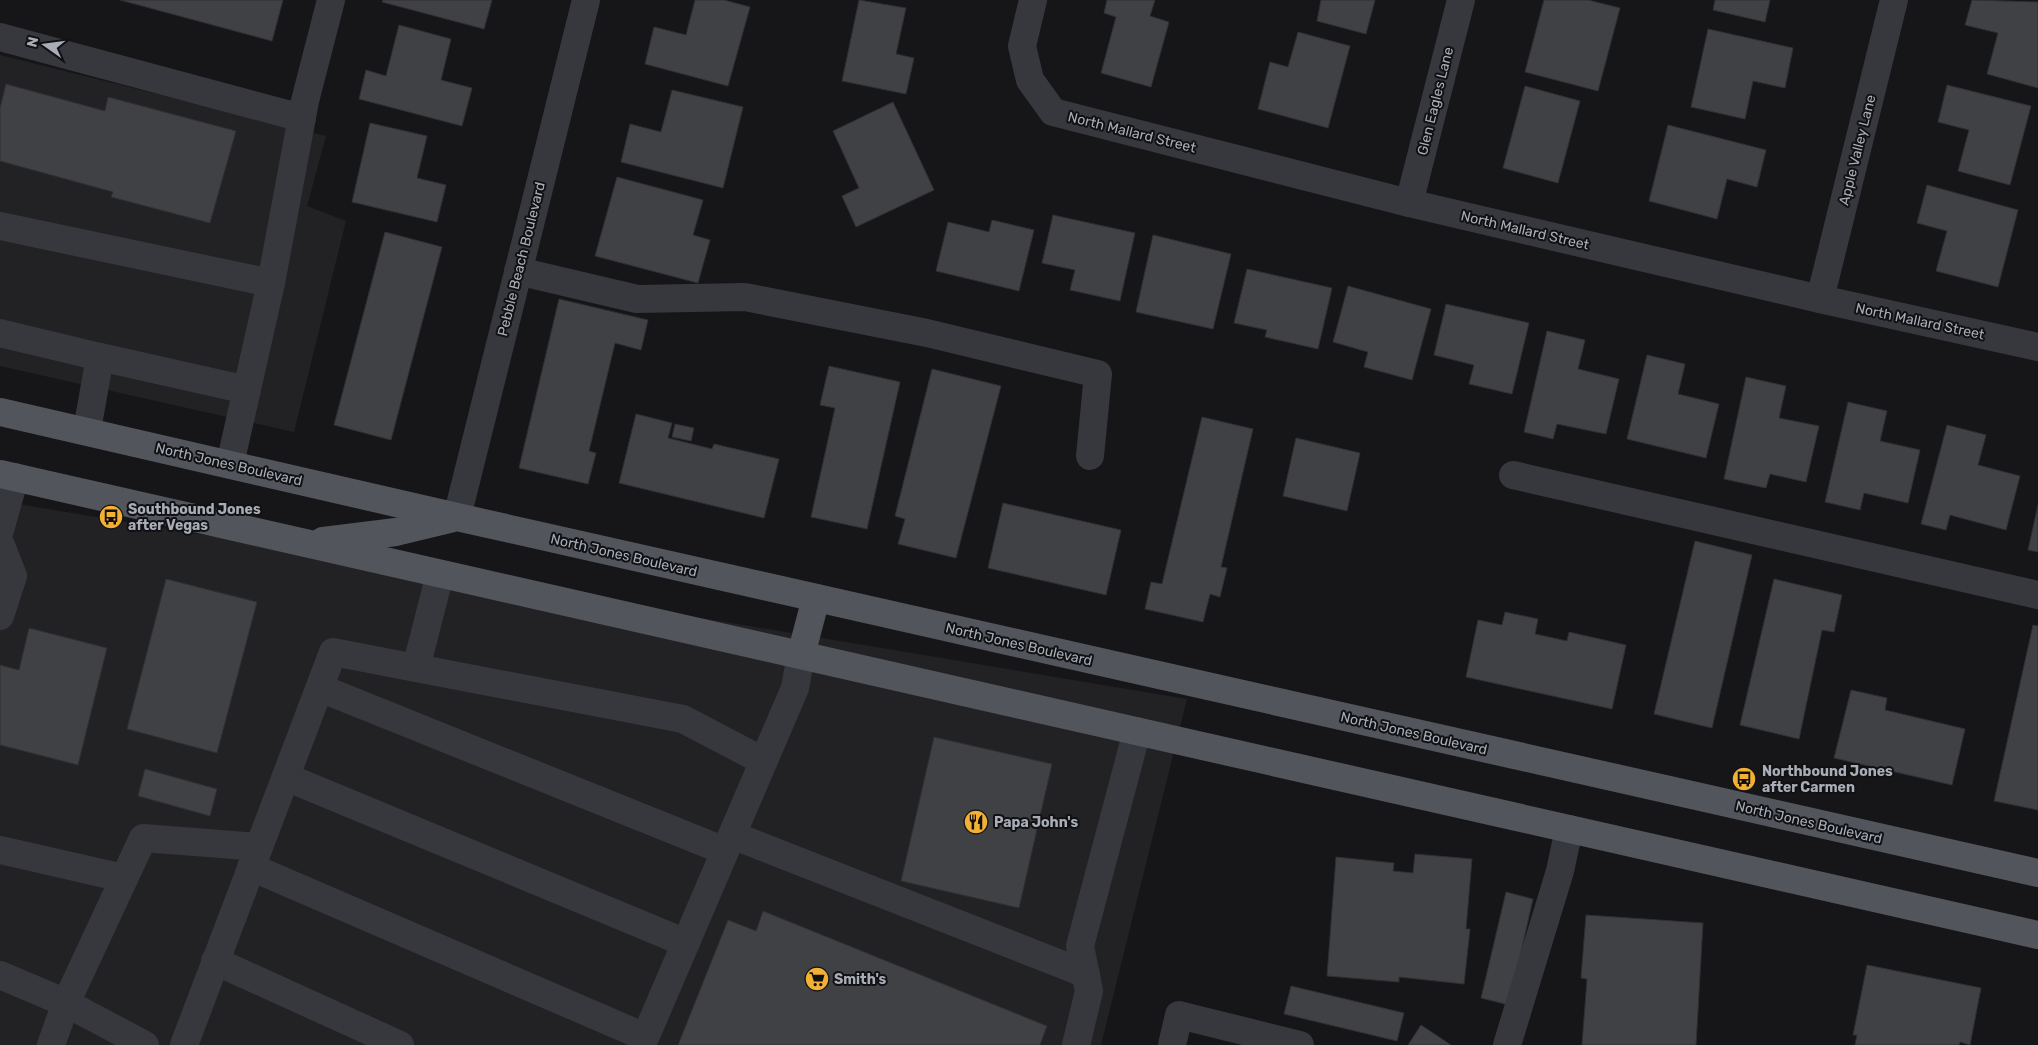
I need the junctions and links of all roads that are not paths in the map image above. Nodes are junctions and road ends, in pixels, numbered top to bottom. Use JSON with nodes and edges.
{"nodes":[{"id":1,"x":331,"y":0,"type":"edge"},
{"id":2,"x":586,"y":0,"type":"edge"},
{"id":3,"x":1033,"y":0,"type":"edge"},
{"id":4,"x":1460,"y":0,"type":"edge"},
{"id":5,"x":1894,"y":0,"type":"edge"},
{"id":6,"x":0,"y":38,"type":"edge"},
{"id":7,"x":302,"y":118,"type":"junction"},
{"id":8,"x":1409,"y":203,"type":"junction"},
{"id":9,"x":0,"y":226,"type":"edge"},
{"id":10,"x":518,"y":271,"type":"junction"},
{"id":11,"x":271,"y":283,"type":"junction"},
{"id":12,"x":1820,"y":300,"type":"junction"},
{"id":13,"x":0,"y":333,"type":"edge"},
{"id":14,"x":2038,"y":347,"type":"edge"},
{"id":15,"x":100,"y":357,"type":"junction"},
{"id":16,"x":247,"y":390,"type":"junction"},
{"id":17,"x":0,"y":412,"type":"edge"},
{"id":18,"x":87,"y":430,"type":"junction"},
{"id":19,"x":1090,"y":456,"type":"dead end"},
{"id":20,"x":230,"y":464,"type":"junction"},
{"id":21,"x":1513,"y":475,"type":"dead end"},
{"id":22,"x":7,"y":476,"type":"edge"},
{"id":23,"x":457,"y":517,"type":"junction"},
{"id":24,"x":0,"y":530,"type":"edge"},
{"id":25,"x":0,"y":543,"type":"edge"},
{"id":26,"x":304,"y":543,"type":"junction"},
{"id":27,"x":440,"y":574,"type":"junction"},
{"id":28,"x":2038,"y":594,"type":"edge"},
{"id":29,"x":816,"y":598,"type":"junction"},
{"id":30,"x":0,"y":616,"type":"edge"},
{"id":31,"x":801,"y":655,"type":"junction"},
{"id":32,"x":416,"y":668,"type":"junction"},
{"id":33,"x":320,"y":688,"type":"junction"},
{"id":34,"x":1137,"y":731,"type":"junction"},
{"id":35,"x":763,"y":761,"type":"junction"},
{"id":36,"x":286,"y":777,"type":"junction"},
{"id":37,"x":1569,"y":829,"type":"junction"},
{"id":38,"x":728,"y":843,"type":"junction"},
{"id":39,"x":0,"y":850,"type":"edge"},
{"id":40,"x":255,"y":857,"type":"junction"},
{"id":41,"x":2038,"y":873,"type":"edge"},
{"id":42,"x":123,"y":878,"type":"junction"},
{"id":43,"x":2038,"y":935,"type":"edge"},
{"id":44,"x":686,"y":943,"type":"junction"},
{"id":45,"x":215,"y":961,"type":"junction"},
{"id":46,"x":1086,"y":974,"type":"junction"},
{"id":47,"x":0,"y":975,"type":"edge"},
{"id":48,"x":66,"y":1003,"type":"junction"},
{"id":49,"x":644,"y":1041,"type":"edge"},
{"id":50,"x":51,"y":1045,"type":"edge"},
{"id":51,"x":145,"y":1045,"type":"edge"},
{"id":52,"x":184,"y":1045,"type":"edge"},
{"id":53,"x":400,"y":1045,"type":"edge"},
{"id":54,"x":1076,"y":1045,"type":"edge"},
{"id":55,"x":1172,"y":1045,"type":"edge"},
{"id":56,"x":1300,"y":1045,"type":"edge"},
{"id":57,"x":1507,"y":1045,"type":"edge"}],
"edges":[{"from":1,"to":7,"type":"street"},
{"from":2,"to":10,"type":"street","name":"Pebble Beach Boulevard"},
{"from":3,"to":8,"type":"street","name":"North Mallard Street"},
{"from":4,"to":8,"type":"street","name":"Glen Eagles Lane"},
{"from":5,"to":12,"type":"street","name":"Apple Valley Lane"},
{"from":6,"to":7,"type":"street"},
{"from":7,"to":11,"type":"street"},
{"from":8,"to":12,"type":"street","name":"North Mallard Street"},
{"from":9,"to":11,"type":"street"},
{"from":10,"to":19,"type":"street"},
{"from":10,"to":23,"type":"street","name":"Pebble Beach Boulevard"},
{"from":11,"to":16,"type":"street"},
{"from":12,"to":14,"type":"street","name":"North Mallard Street"},
{"from":13,"to":15,"type":"street"},
{"from":15,"to":16,"type":"street"},
{"from":15,"to":18,"type":"street"},
{"from":16,"to":20,"type":"street"},
{"from":17,"to":18,"type":"main road","name":"North Jones Boulevard"},
{"from":18,"to":20,"type":"main road","name":"North Jones Boulevard"},
{"from":20,"to":23,"type":"main road","name":"North Jones Boulevard"},
{"from":21,"to":28,"type":"street"},
{"from":22,"to":24,"type":"street"},
{"from":22,"to":26,"type":"main road"},
{"from":23,"to":26,"type":"main road"},
{"from":23,"to":29,"type":"main road","name":"North Jones Boulevard"},
{"from":25,"to":30,"type":"street"},
{"from":26,"to":27,"type":"main road"},
{"from":27,"to":31,"type":"main road"},
{"from":27,"to":32,"type":"street"},
{"from":29,"to":31,"type":"main road"},
{"from":29,"to":41,"type":"main road","name":"North Jones Boulevard"},
{"from":31,"to":34,"type":"main road"},
{"from":31,"to":35,"type":"street"},
{"from":32,"to":33,"type":"street"},
{"from":32,"to":35,"type":"street"},
{"from":33,"to":36,"type":"street"},
{"from":33,"to":38,"type":"street"},
{"from":34,"to":37,"type":"main road"},
{"from":34,"to":46,"type":"street"},
{"from":35,"to":38,"type":"street"},
{"from":36,"to":40,"type":"street"},
{"from":36,"to":44,"type":"street"},
{"from":37,"to":43,"type":"main road"},
{"from":37,"to":57,"type":"street"},
{"from":38,"to":44,"type":"street"},
{"from":38,"to":46,"type":"street"},
{"from":39,"to":42,"type":"street"},
{"from":40,"to":42,"type":"street"},
{"from":40,"to":45,"type":"street"},
{"from":40,"to":49,"type":"street"},
{"from":42,"to":48,"type":"street"},
{"from":44,"to":49,"type":"street"},
{"from":45,"to":52,"type":"street"},
{"from":45,"to":53,"type":"street"},
{"from":46,"to":54,"type":"street"},
{"from":47,"to":48,"type":"street"},
{"from":48,"to":50,"type":"street"},
{"from":48,"to":51,"type":"street"},
{"from":55,"to":56,"type":"street"}]}
